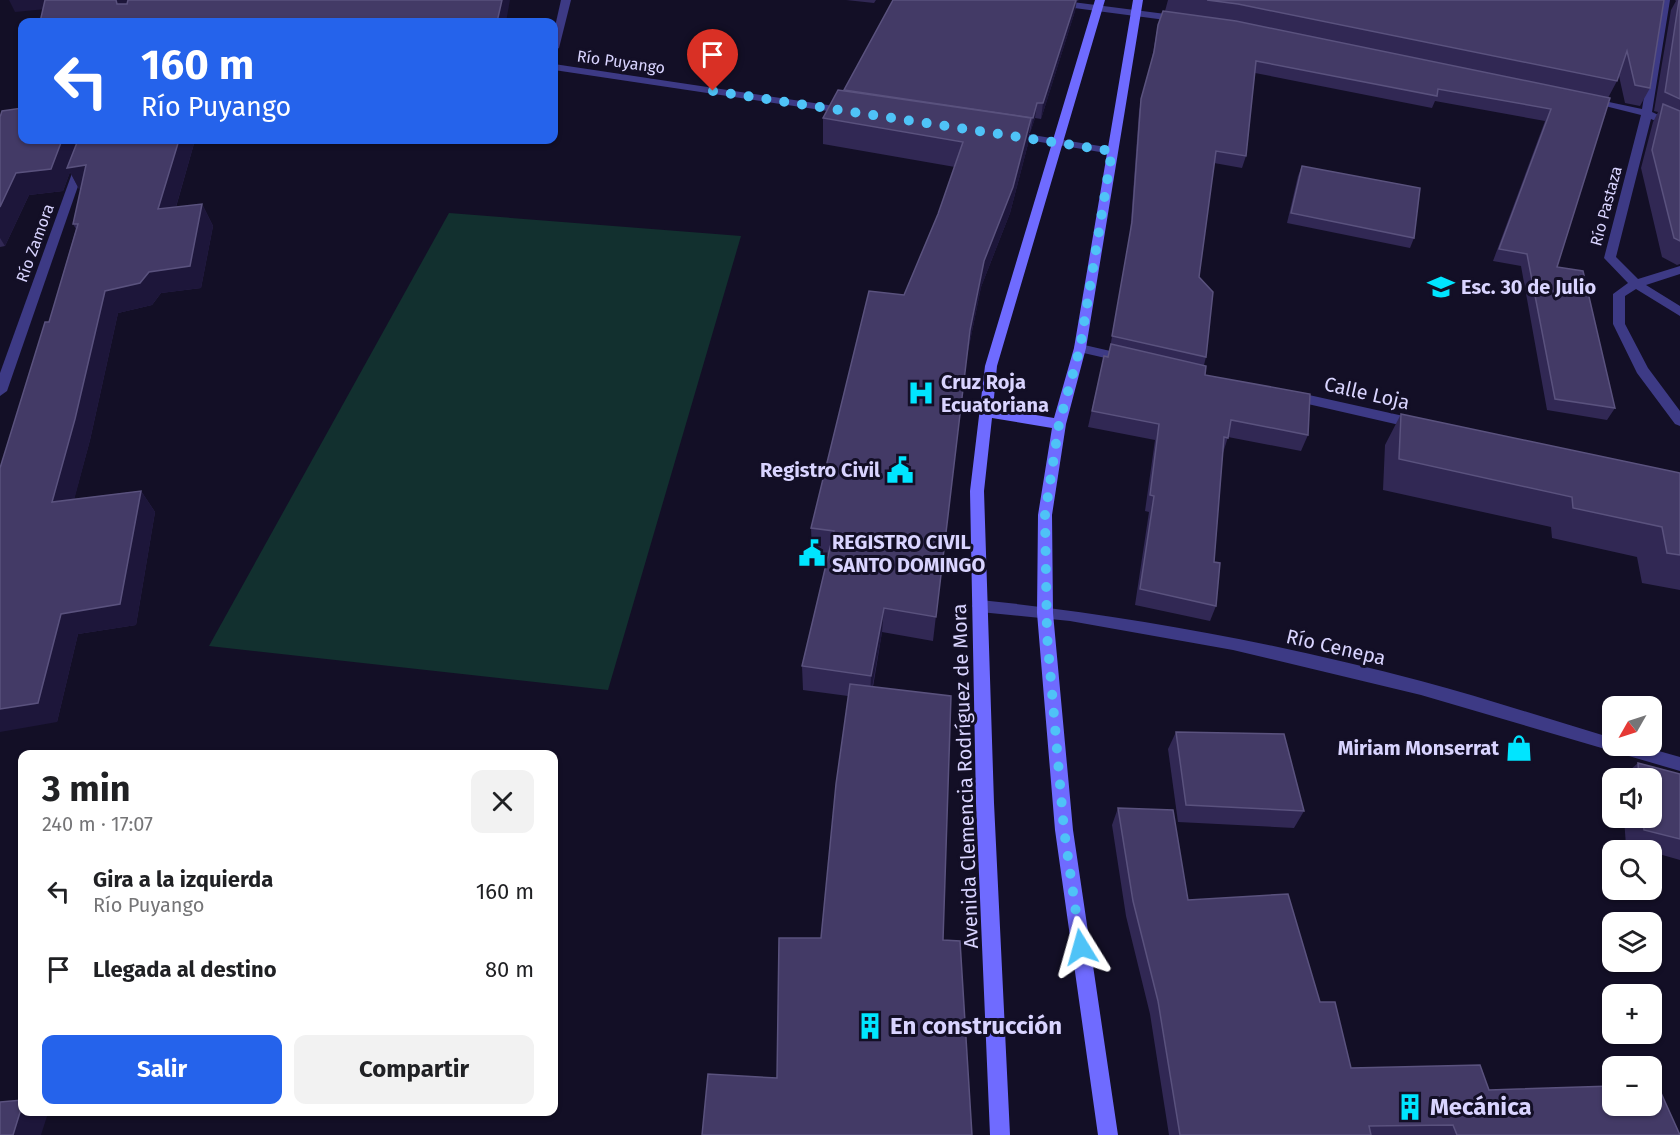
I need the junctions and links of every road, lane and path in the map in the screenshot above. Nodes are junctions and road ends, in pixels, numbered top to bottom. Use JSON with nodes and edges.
{"nodes":[{"id":1,"x":566,"y":0,"type":"edge"},
{"id":2,"x":1036,"y":0,"type":"edge"},
{"id":3,"x":1668,"y":2,"type":"edge"},
{"id":4,"x":1099,"y":4,"type":"edge"},
{"id":5,"x":1136,"y":6,"type":"edge"},
{"id":6,"x":1189,"y":20,"type":"edge"},
{"id":7,"x":558,"y":32,"type":"edge"},
{"id":8,"x":558,"y":68,"type":"edge"},
{"id":9,"x":1578,"y":99,"type":"edge"},
{"id":10,"x":857,"y":112,"type":"edge"},
{"id":11,"x":1647,"y":113,"type":"junction"},
{"id":12,"x":1680,"y":129,"type":"edge"},
{"id":13,"x":998,"y":133,"type":"edge"},
{"id":14,"x":1056,"y":141,"type":"junction"},
{"id":15,"x":88,"y":144,"type":"edge"},
{"id":16,"x":1112,"y":151,"type":"junction"},
{"id":17,"x":1680,"y":270,"type":"edge"},
{"id":18,"x":1636,"y":284,"type":"junction"},
{"id":19,"x":1680,"y":312,"type":"edge"},
{"id":20,"x":1080,"y":348,"type":"junction"},
{"id":21,"x":1138,"y":361,"type":"edge"},
{"id":22,"x":0,"y":391,"type":"edge"},
{"id":23,"x":1276,"y":392,"type":"edge"},
{"id":24,"x":986,"y":412,"type":"junction"},
{"id":25,"x":1680,"y":421,"type":"edge"},
{"id":26,"x":1059,"y":424,"type":"junction"},
{"id":27,"x":1426,"y":426,"type":"edge"},
{"id":28,"x":980,"y":606,"type":"junction"},
{"id":29,"x":1045,"y":613,"type":"junction"},
{"id":30,"x":1602,"y":741,"type":"edge"},
{"id":31,"x":1652,"y":756,"type":"edge"},
{"id":32,"x":1680,"y":764,"type":"edge"},
{"id":33,"x":1000,"y":1135,"type":"edge"},
{"id":34,"x":1108,"y":1135,"type":"edge"}],
"edges":[{"from":1,"to":7,"type":"street"},
{"from":2,"to":4,"type":"street"},
{"from":3,"to":11,"type":"street","name":"Río Pastaza"},
{"from":4,"to":5,"type":"street"},
{"from":4,"to":14,"type":"street","name":"Avenida Clemencia Rodríguez de Mora"},
{"from":5,"to":6,"type":"street"},
{"from":5,"to":16,"type":"street"},
{"from":8,"to":10,"type":"street","name":"Río Puyango"},
{"from":9,"to":11,"type":"street"},
{"from":11,"to":12,"type":"street"},
{"from":11,"to":18,"type":"street","name":"Río Pastaza"},
{"from":13,"to":14,"type":"street"},
{"from":14,"to":16,"type":"street"},
{"from":14,"to":24,"type":"street","name":"Avenida Clemencia Rodríguez de Mora"},
{"from":15,"to":22,"type":"street","name":"Río Zamora"},
{"from":16,"to":20,"type":"street"},
{"from":17,"to":18,"type":"street"},
{"from":18,"to":19,"type":"street"},
{"from":18,"to":25,"type":"street"},
{"from":20,"to":21,"type":"street"},
{"from":20,"to":26,"type":"street"},
{"from":23,"to":27,"type":"street","name":"Calle Loja"},
{"from":24,"to":26,"type":"street"},
{"from":24,"to":28,"type":"street","name":"Avenida Clemencia Rodríguez de Mora"},
{"from":26,"to":29,"type":"street"},
{"from":28,"to":29,"type":"street","name":"Río Cenepa"},
{"from":28,"to":33,"type":"street","name":"Avenida Clemencia Rodríguez de Mora"},
{"from":29,"to":30,"type":"street","name":"Río Cenepa"},
{"from":29,"to":34,"type":"street"},
{"from":31,"to":32,"type":"street","name":"Río Cenepa"}]}
